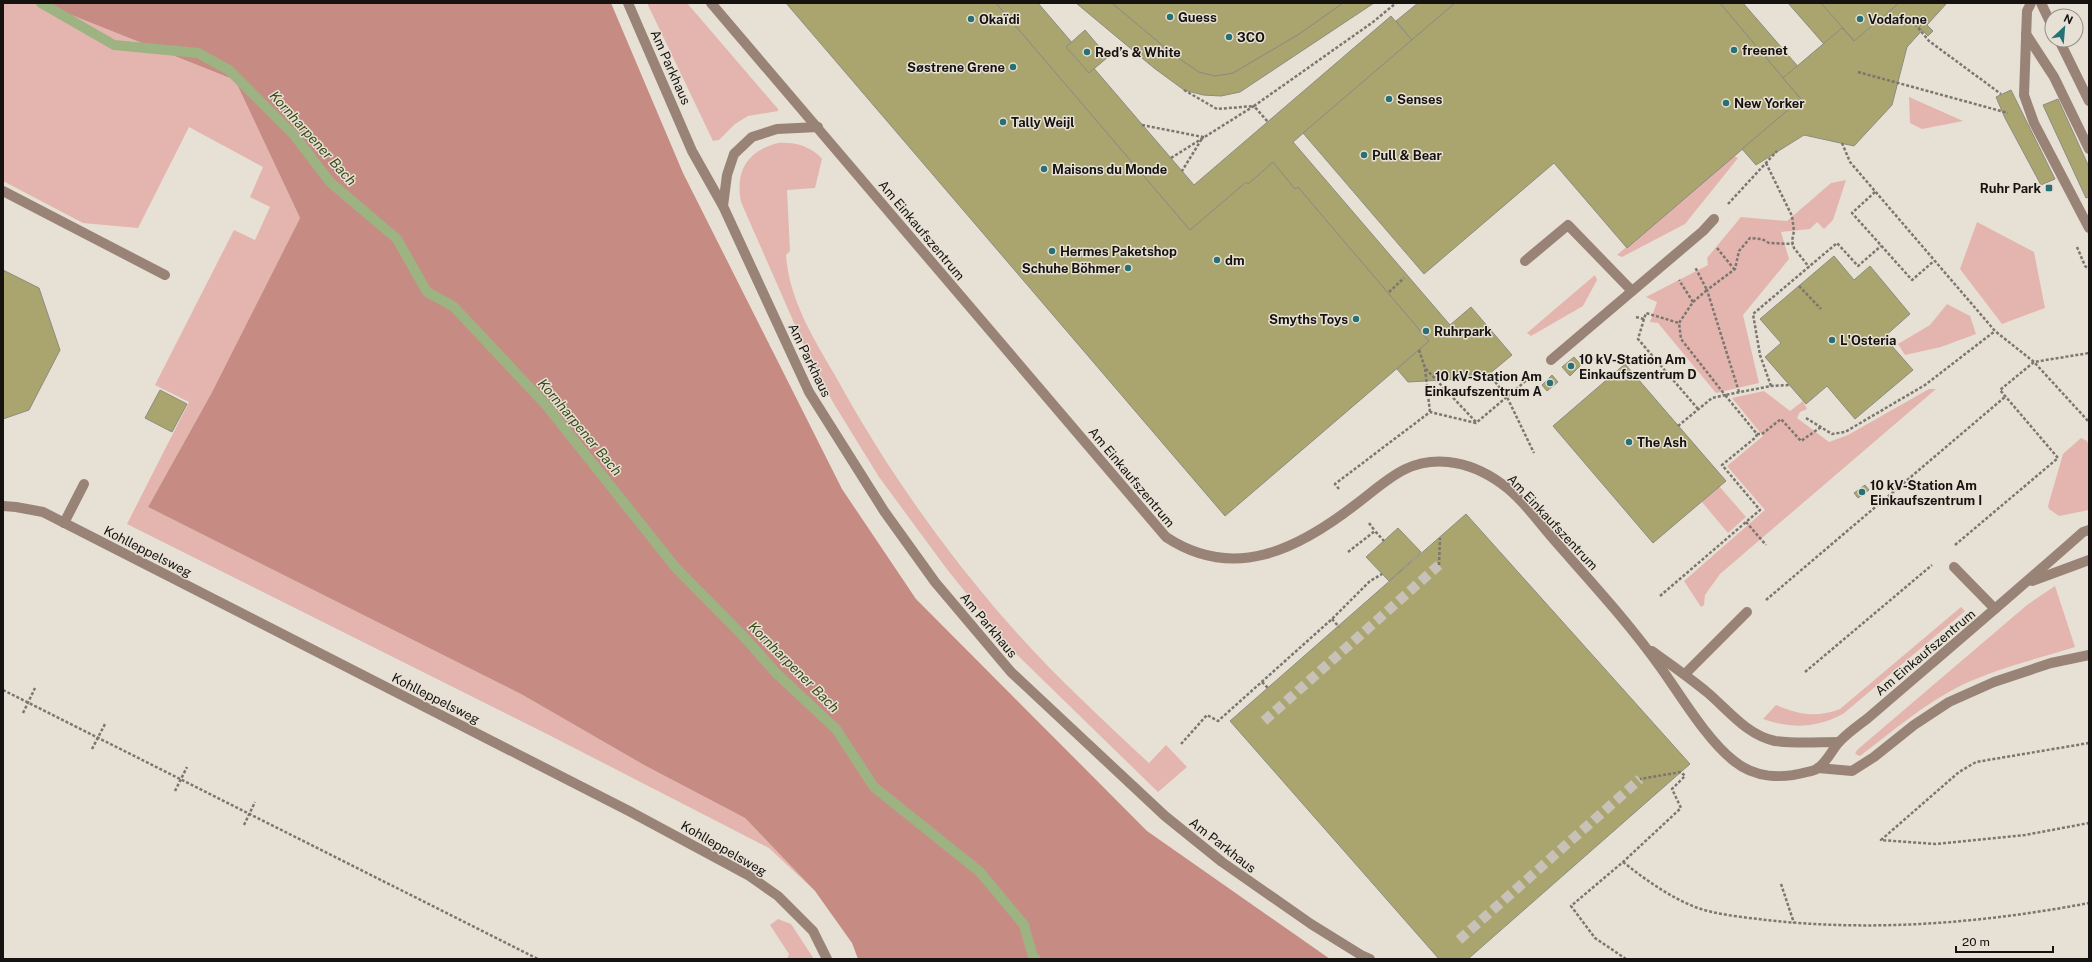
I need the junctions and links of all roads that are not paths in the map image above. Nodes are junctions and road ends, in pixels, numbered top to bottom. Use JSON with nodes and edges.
{"nodes":[{"id":1,"x":628,"y":3,"type":"edge"},
{"id":2,"x":711,"y":3,"type":"edge"},
{"id":3,"x":2031,"y":3,"type":"edge"},
{"id":4,"x":2026,"y":34,"type":"junction"},
{"id":5,"x":2063,"y":48,"type":"edge"},
{"id":6,"x":2089,"y":101,"type":"edge"},
{"id":7,"x":818,"y":127,"type":"junction"},
{"id":8,"x":2089,"y":149,"type":"edge"},
{"id":9,"x":3,"y":191,"type":"edge"},
{"id":10,"x":723,"y":206,"type":"junction"},
{"id":11,"x":1714,"y":219,"type":"road end"},
{"id":12,"x":2089,"y":228,"type":"edge"},
{"id":13,"x":1525,"y":261,"type":"dead end"},
{"id":14,"x":165,"y":274,"type":"dead end"},
{"id":15,"x":1632,"y":291,"type":"junction"},
{"id":16,"x":1551,"y":360,"type":"road end"},
{"id":17,"x":84,"y":484,"type":"dead end"},
{"id":18,"x":3,"y":506,"type":"edge"},
{"id":19,"x":64,"y":523,"type":"junction"},
{"id":20,"x":2089,"y":530,"type":"edge"},
{"id":21,"x":2089,"y":560,"type":"edge"},
{"id":22,"x":1954,"y":567,"type":"dead end"},
{"id":23,"x":2026,"y":583,"type":"junction"},
{"id":24,"x":1995,"y":610,"type":"junction"},
{"id":25,"x":1747,"y":612,"type":"dead end"},
{"id":26,"x":1645,"y":646,"type":"junction"},
{"id":27,"x":2089,"y":656,"type":"edge"},
{"id":28,"x":1684,"y":674,"type":"junction"},
{"id":29,"x":1839,"y":742,"type":"junction"},
{"id":30,"x":1818,"y":768,"type":"junction"},
{"id":31,"x":1362,"y":957,"type":"edge"},
{"id":32,"x":826,"y":959,"type":"edge"},
{"id":33,"x":1370,"y":959,"type":"edge"}],
"edges":[{"from":1,"to":10,"type":"street","name":"Am Parkhaus"},
{"from":2,"to":7,"type":"street","name":"Am Einkaufszentrum"},
{"from":3,"to":4,"type":"street"},
{"from":4,"to":8,"type":"street"},
{"from":4,"to":12,"type":"street"},
{"from":5,"to":6,"type":"street"},
{"from":7,"to":10,"type":"street"},
{"from":7,"to":26,"type":"street","name":"Am Einkaufszentrum"},
{"from":9,"to":14,"type":"street"},
{"from":10,"to":31,"type":"street","name":"Am Parkhaus"},
{"from":11,"to":15,"type":"street"},
{"from":13,"to":15,"type":"street"},
{"from":15,"to":16,"type":"street"},
{"from":17,"to":19,"type":"street"},
{"from":18,"to":19,"type":"street","name":"Kohlleppelsweg"},
{"from":19,"to":32,"type":"street","name":"Kohlleppelsweg"},
{"from":20,"to":23,"type":"street","name":"Am Einkaufszentrum"},
{"from":21,"to":23,"type":"street","name":"Am Einkaufszentrum"},
{"from":22,"to":24,"type":"street"},
{"from":23,"to":24,"type":"street","name":"Am Einkaufszentrum"},
{"from":24,"to":29,"type":"street","name":"Am Einkaufszentrum"},
{"from":25,"to":28,"type":"street"},
{"from":26,"to":28,"type":"street","name":"Am Einkaufszentrum"},
{"from":26,"to":30,"type":"street","name":"Am Einkaufszentrum"},
{"from":27,"to":30,"type":"street"},
{"from":28,"to":29,"type":"street","name":"Am Einkaufszentrum"},
{"from":29,"to":30,"type":"street","name":"Am Einkaufszentrum"},
{"from":31,"to":33,"type":"street","name":"Am Parkhaus"}]}
